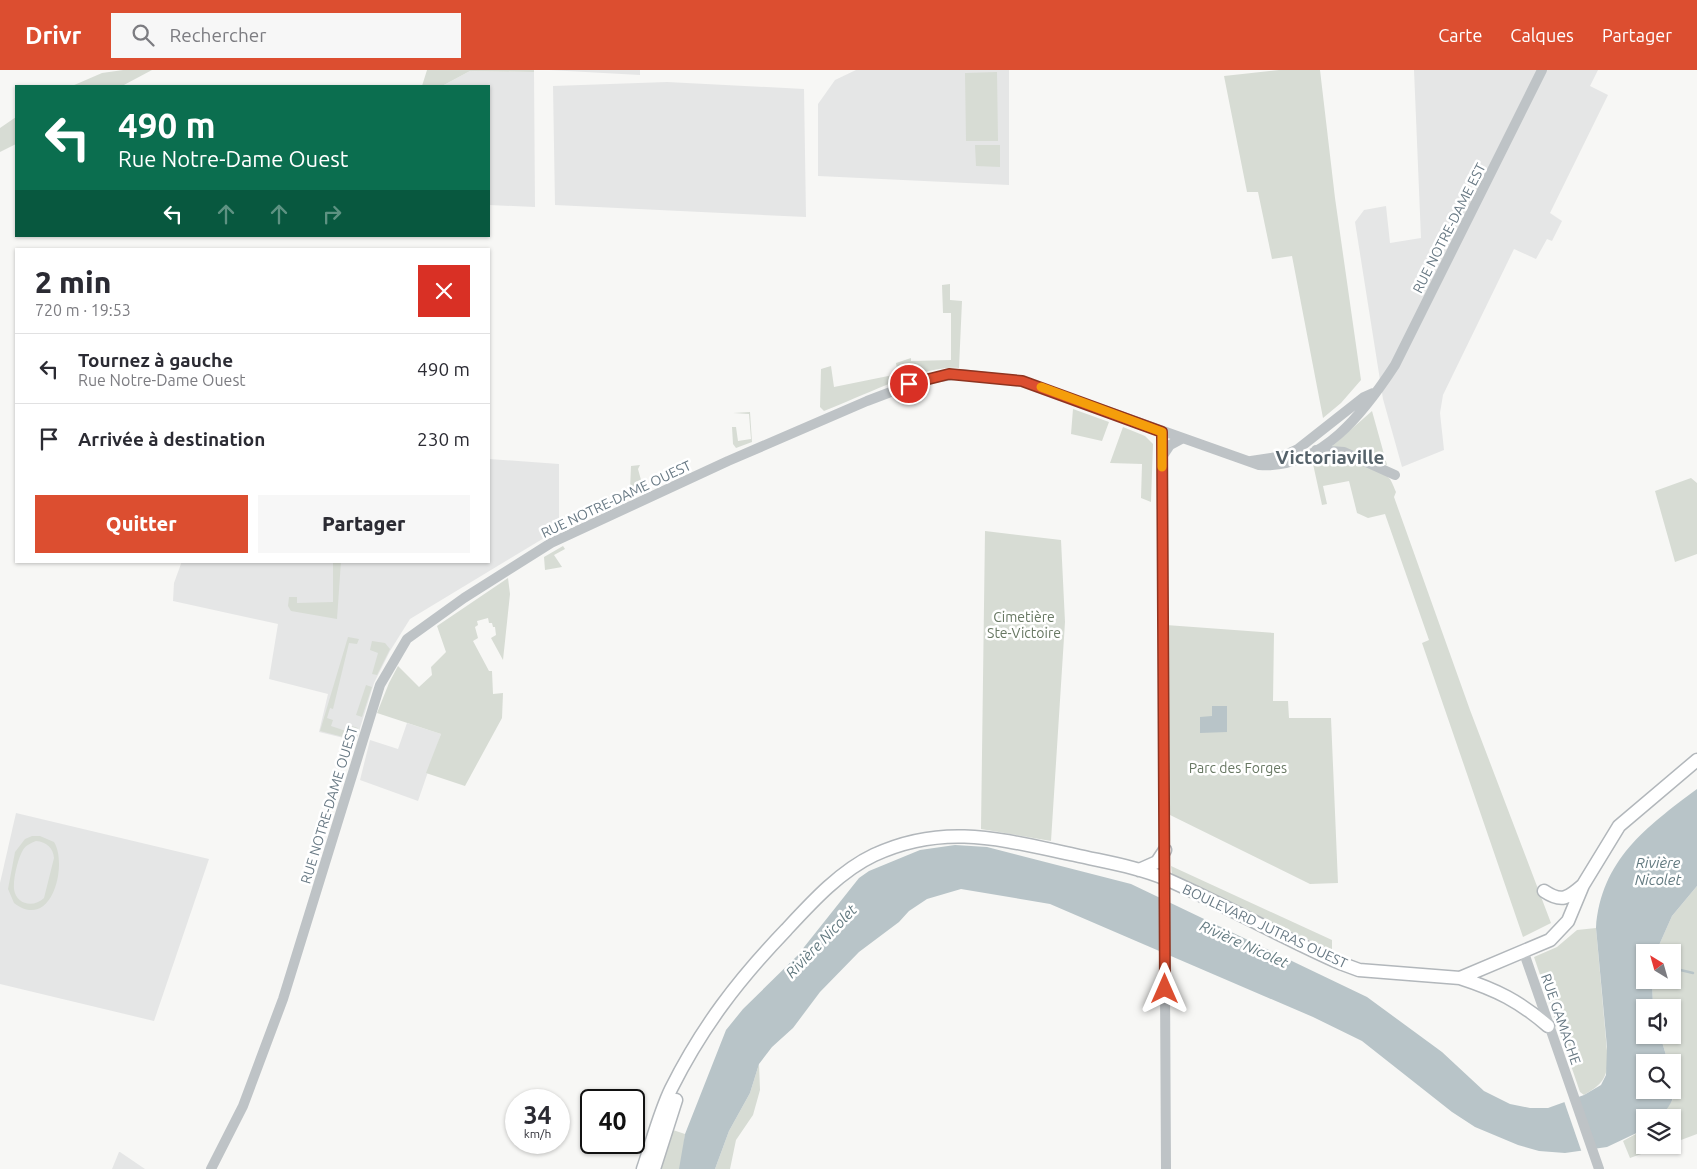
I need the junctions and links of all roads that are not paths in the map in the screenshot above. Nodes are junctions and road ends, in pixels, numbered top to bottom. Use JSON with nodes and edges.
{"nodes":[{"id":1,"x":1542,"y":70,"type":"edge"},
{"id":2,"x":1373,"y":393,"type":"junction"},
{"id":3,"x":1162,"y":432,"type":"junction"},
{"id":4,"x":1183,"y":438,"type":"junction"},
{"id":5,"x":1315,"y":450,"type":"junction"},
{"id":6,"x":1162,"y":458,"type":"junction"},
{"id":7,"x":1247,"y":462,"type":"junction"},
{"id":8,"x":1395,"y":475,"type":"dead end"},
{"id":9,"x":1697,"y":760,"type":"edge"},
{"id":10,"x":1165,"y":850,"type":"junction"},
{"id":11,"x":1139,"y":870,"type":"junction"},
{"id":12,"x":1165,"y":878,"type":"junction"},
{"id":13,"x":1583,"y":885,"type":"junction"},
{"id":14,"x":1544,"y":890,"type":"dead end"},
{"id":15,"x":1524,"y":953,"type":"junction"},
{"id":16,"x":1460,"y":978,"type":"junction"},
{"id":17,"x":1548,"y":1026,"type":"junction"},
{"id":18,"x":686,"y":1064,"type":"junction"},
{"id":19,"x":211,"y":1169,"type":"edge"},
{"id":20,"x":643,"y":1169,"type":"edge"},
{"id":21,"x":654,"y":1169,"type":"edge"},
{"id":22,"x":1166,"y":1169,"type":"edge"},
{"id":23,"x":1599,"y":1169,"type":"edge"}],
"edges":[{"from":1,"to":2,"type":"street","name":"RUE NOTRE-DAME EST"},
{"from":2,"to":5,"type":"street","name":"RUE NOTRE-DAME OUEST"},
{"from":2,"to":7,"type":"street"},
{"from":3,"to":4,"type":"street","name":"RUE NOTRE-DAME OUEST"},
{"from":3,"to":6,"type":"street"},
{"from":3,"to":19,"type":"street","name":"RUE NOTRE-DAME OUEST"},
{"from":4,"to":6,"type":"street"},
{"from":4,"to":7,"type":"street","name":"RUE NOTRE-DAME OUEST"},
{"from":5,"to":7,"type":"street","name":"RUE NOTRE-DAME OUEST"},
{"from":5,"to":8,"type":"street"},
{"from":6,"to":10,"type":"street"},
{"from":9,"to":13,"type":"main road","name":"BOULEVARD JUTRAS OUEST"},
{"from":10,"to":11,"type":"main road"},
{"from":10,"to":12,"type":"street"},
{"from":11,"to":12,"type":"main road","name":"BOULEVARD JUTRAS OUEST"},
{"from":11,"to":18,"type":"main road","name":"BOULEVARD JUTRAS OUEST"},
{"from":12,"to":16,"type":"main road","name":"BOULEVARD JUTRAS OUEST"},
{"from":12,"to":22,"type":"street"},
{"from":13,"to":14,"type":"main road"},
{"from":13,"to":15,"type":"main road","name":"BOULEVARD JUTRAS OUEST"},
{"from":15,"to":16,"type":"main road","name":"BOULEVARD JUTRAS OUEST"},
{"from":15,"to":17,"type":"street","name":"RUE GAMACHE"},
{"from":16,"to":17,"type":"main road"},
{"from":17,"to":23,"type":"street","name":"RUE GAMACHE"},
{"from":18,"to":20,"type":"main road","name":"BOULEVARD JUTRAS OUEST"},
{"from":18,"to":21,"type":"main road","name":"BOULEVARD JUTRAS OUEST"}]}
